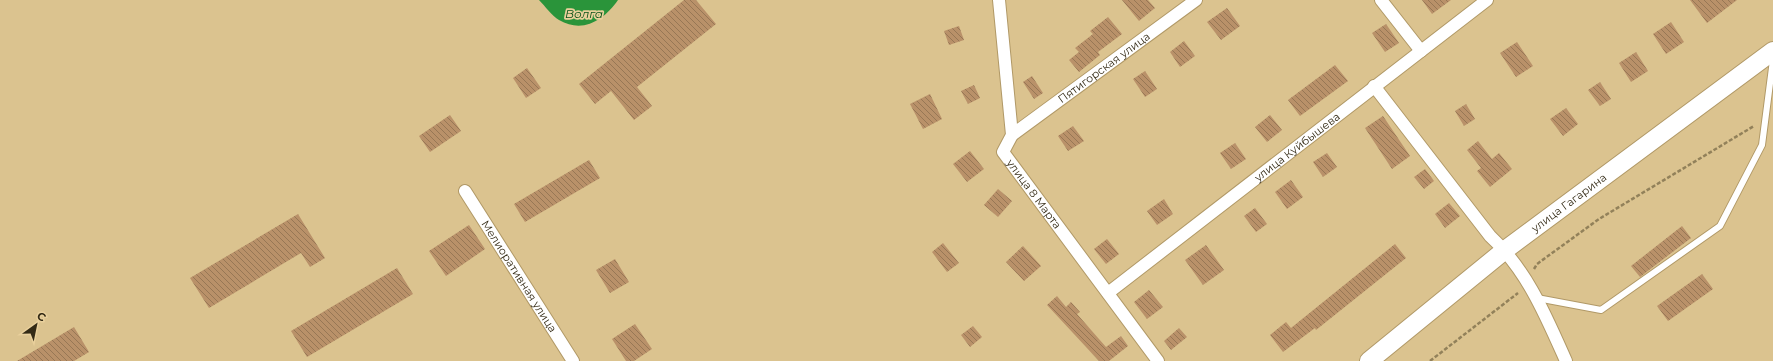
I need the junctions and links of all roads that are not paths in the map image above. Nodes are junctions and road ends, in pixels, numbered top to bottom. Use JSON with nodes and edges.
{"nodes":[{"id":1,"x":999,"y":0,"type":"edge"},
{"id":2,"x":1196,"y":0,"type":"edge"},
{"id":3,"x":1381,"y":0,"type":"edge"},
{"id":4,"x":1487,"y":0,"type":"edge"},
{"id":5,"x":1420,"y":51,"type":"junction"},
{"id":6,"x":1773,"y":51,"type":"edge"},
{"id":7,"x":1773,"y":60,"type":"edge"},
{"id":8,"x":1374,"y":86,"type":"junction"},
{"id":9,"x":1012,"y":136,"type":"junction"},
{"id":10,"x":466,"y":191,"type":"dead end"},
{"id":11,"x":1505,"y":250,"type":"junction"},
{"id":12,"x":1108,"y":293,"type":"junction"},
{"id":13,"x":1537,"y":298,"type":"junction"},
{"id":14,"x":573,"y":361,"type":"edge"},
{"id":15,"x":1158,"y":361,"type":"edge"},
{"id":16,"x":1369,"y":361,"type":"edge"},
{"id":17,"x":1566,"y":361,"type":"edge"}],
"edges":[{"from":1,"to":9,"type":"street"},
{"from":2,"to":9,"type":"street","name":"Пятигорская улица"},
{"from":3,"to":5,"type":"street"},
{"from":4,"to":5,"type":"street","name":"улица Куйбышева"},
{"from":5,"to":8,"type":"street","name":"улица Куйбышева"},
{"from":6,"to":11,"type":"main road","name":"улица Гагарина"},
{"from":7,"to":13,"type":"lane"},
{"from":8,"to":11,"type":"street"},
{"from":8,"to":12,"type":"street","name":"улица Куйбышева"},
{"from":9,"to":12,"type":"street","name":"улица 8 Марта"},
{"from":10,"to":14,"type":"street","name":"Мелиоративная улица"},
{"from":11,"to":13,"type":"street"},
{"from":11,"to":16,"type":"main road","name":"улица Гагарина"},
{"from":12,"to":15,"type":"street","name":"улица 8 Марта"},
{"from":13,"to":17,"type":"street"}]}
